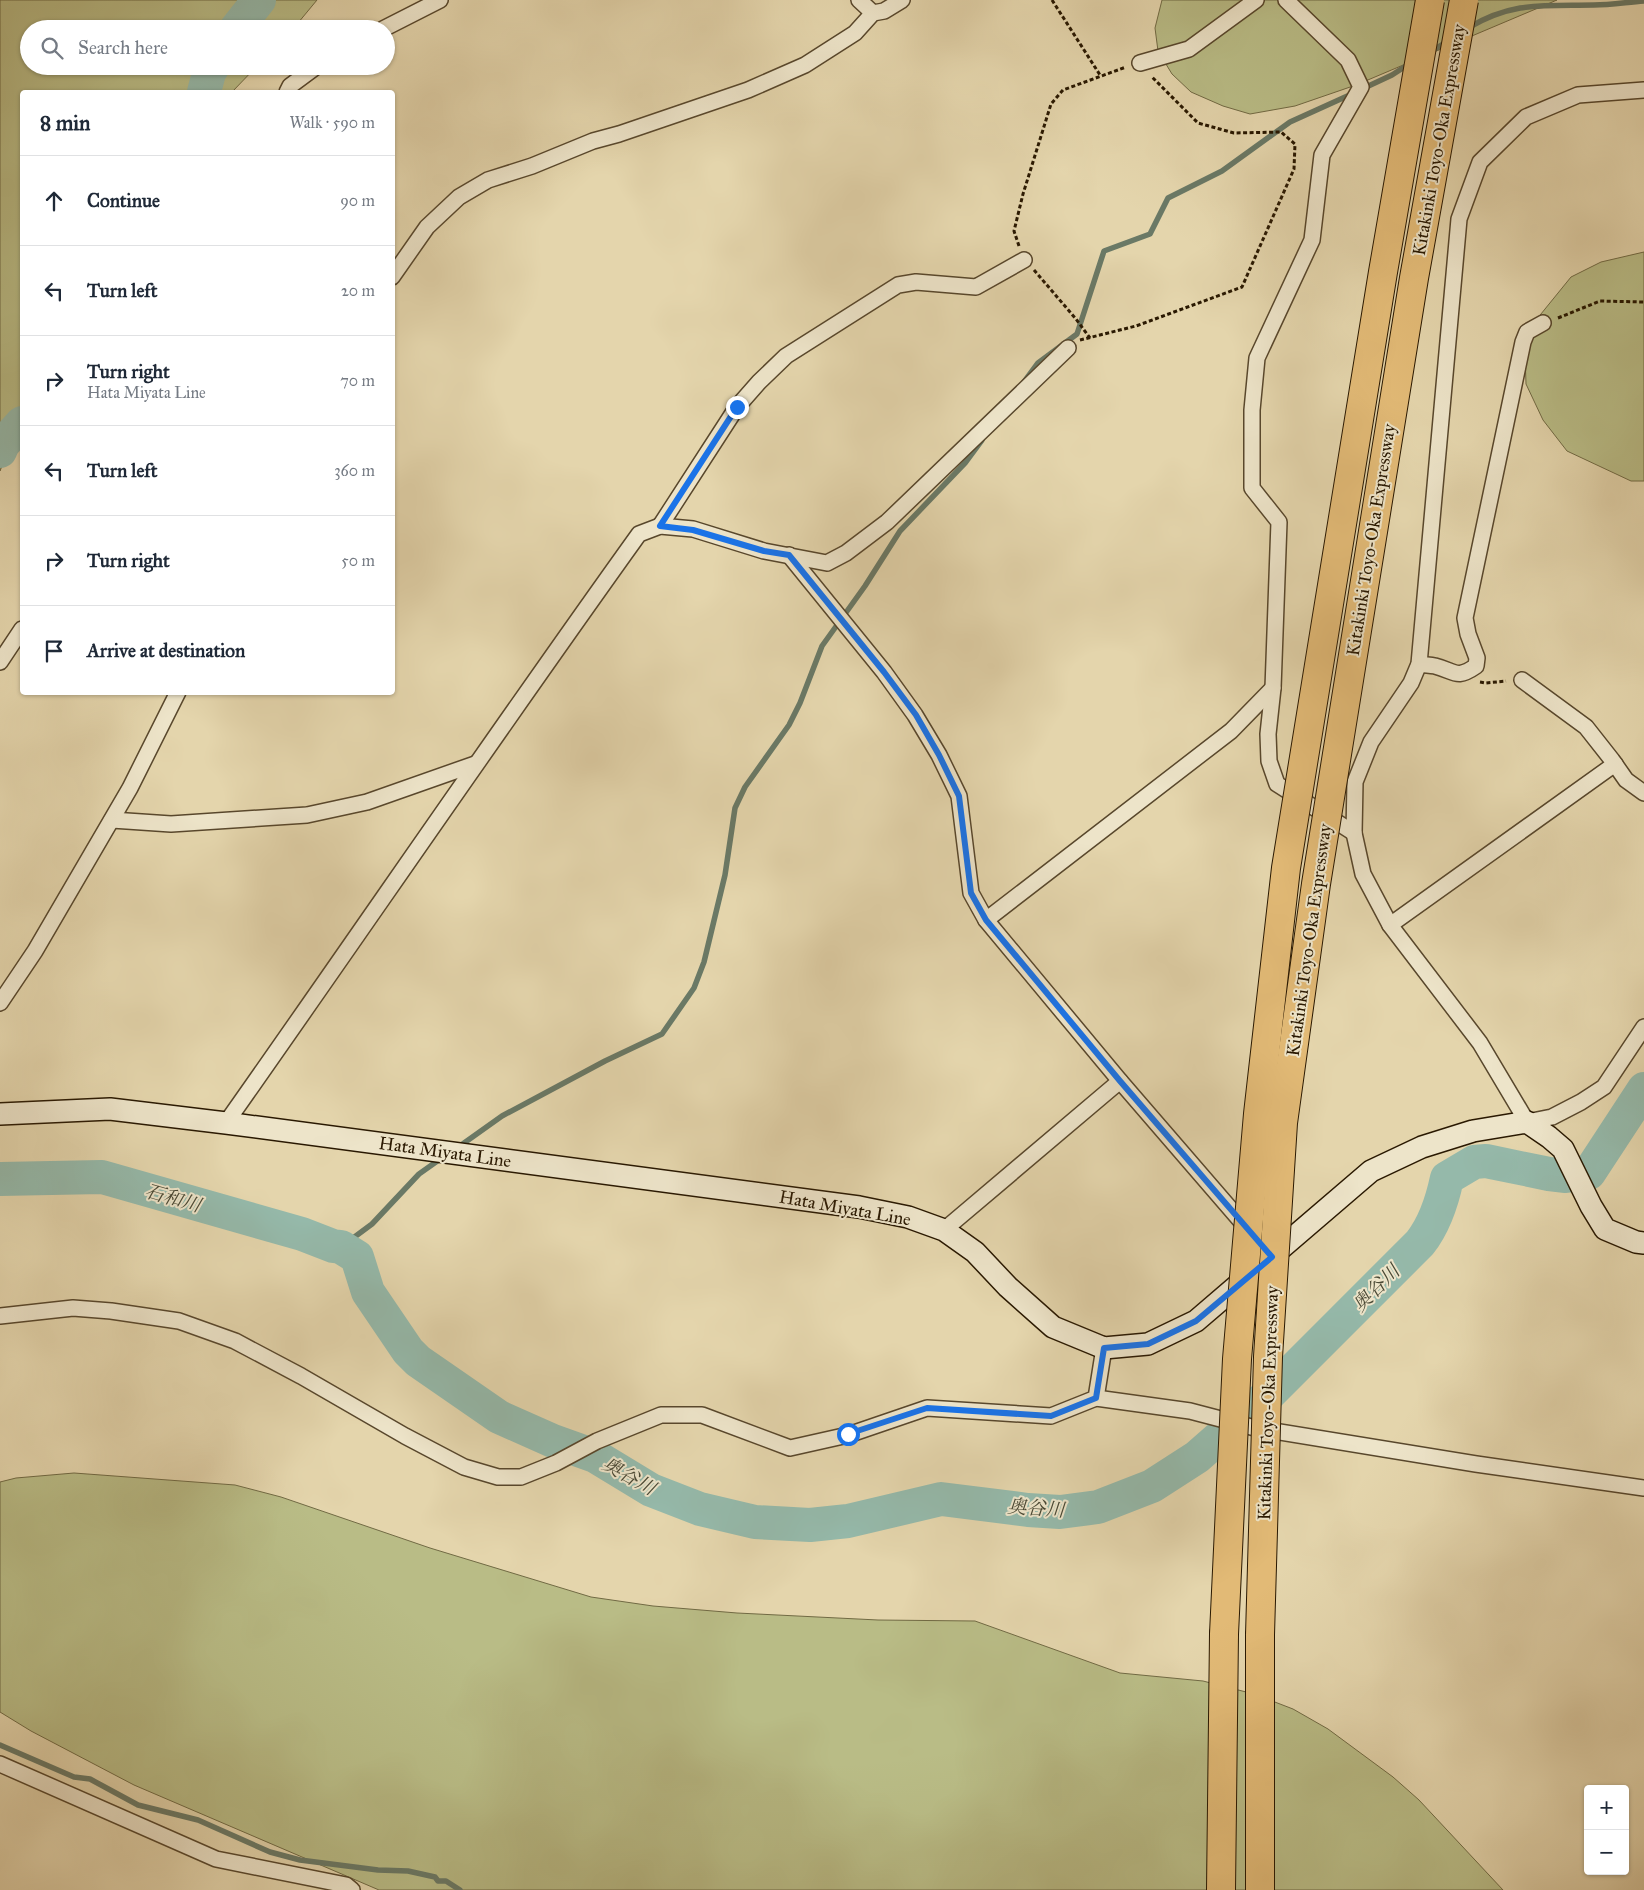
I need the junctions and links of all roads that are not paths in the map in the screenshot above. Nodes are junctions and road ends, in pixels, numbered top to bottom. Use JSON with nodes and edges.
{"nodes":[{"id":1,"x":440,"y":0,"type":"edge"},
{"id":2,"x":859,"y":0,"type":"edge"},
{"id":3,"x":902,"y":0,"type":"edge"},
{"id":4,"x":1256,"y":0,"type":"edge"},
{"id":5,"x":1286,"y":0,"type":"edge"},
{"id":6,"x":1430,"y":0,"type":"edge"},
{"id":7,"x":1464,"y":0,"type":"edge"},
{"id":8,"x":873,"y":13,"type":"junction"},
{"id":9,"x":395,"y":23,"type":"edge"},
{"id":10,"x":1140,"y":63,"type":"road end"},
{"id":11,"x":304,"y":75,"type":"edge"},
{"id":12,"x":288,"y":90,"type":"edge"},
{"id":13,"x":1644,"y":90,"type":"edge"},
{"id":14,"x":1024,"y":260,"type":"road end"},
{"id":15,"x":395,"y":273,"type":"edge"},
{"id":16,"x":1543,"y":323,"type":"road end"},
{"id":17,"x":1068,"y":348,"type":"dead end"},
{"id":18,"x":660,"y":526,"type":"junction"},
{"id":19,"x":789,"y":555,"type":"junction"},
{"id":20,"x":20,"y":633,"type":"edge"},
{"id":21,"x":0,"y":662,"type":"edge"},
{"id":22,"x":1419,"y":664,"type":"junction"},
{"id":23,"x":1522,"y":680,"type":"road end"},
{"id":24,"x":1273,"y":688,"type":"junction"},
{"id":25,"x":176,"y":695,"type":"edge"},
{"id":26,"x":475,"y":764,"type":"junction"},
{"id":27,"x":1615,"y":764,"type":"junction"},
{"id":28,"x":1644,"y":793,"type":"edge"},
{"id":29,"x":112,"y":820,"type":"junction"},
{"id":30,"x":1354,"y":833,"type":"junction"},
{"id":31,"x":986,"y":920,"type":"junction"},
{"id":32,"x":1390,"y":924,"type":"junction"},
{"id":33,"x":0,"y":1003,"type":"edge"},
{"id":34,"x":1644,"y":1027,"type":"edge"},
{"id":35,"x":1120,"y":1081,"type":"junction"},
{"id":36,"x":0,"y":1114,"type":"edge"},
{"id":37,"x":1526,"y":1122,"type":"junction"},
{"id":38,"x":226,"y":1123,"type":"junction"},
{"id":39,"x":944,"y":1230,"type":"junction"},
{"id":40,"x":1644,"y":1243,"type":"edge"},
{"id":41,"x":1272,"y":1257,"type":"junction"},
{"id":42,"x":0,"y":1316,"type":"edge"},
{"id":43,"x":1104,"y":1348,"type":"junction"},
{"id":44,"x":1096,"y":1398,"type":"junction"},
{"id":45,"x":1644,"y":1488,"type":"edge"},
{"id":46,"x":0,"y":1764,"type":"edge"},
{"id":47,"x":352,"y":1890,"type":"edge"},
{"id":48,"x":1221,"y":1890,"type":"edge"},
{"id":49,"x":1260,"y":1890,"type":"edge"}],
"edges":[{"from":1,"to":9,"type":"street"},
{"from":2,"to":8,"type":"street"},
{"from":3,"to":8,"type":"street"},
{"from":4,"to":10,"type":"street"},
{"from":5,"to":24,"type":"street"},
{"from":6,"to":48,"type":"highway","name":"Kitakinki Toyo-Oka Expressway","bridge":true},
{"from":7,"to":49,"type":"highway","name":"Kitakinki Toyo-Oka Expressway","bridge":true},
{"from":8,"to":15,"type":"street"},
{"from":11,"to":12,"type":"street"},
{"from":13,"to":22,"type":"street"},
{"from":14,"to":18,"type":"street"},
{"from":16,"to":22,"type":"street"},
{"from":17,"to":19,"type":"street"},
{"from":18,"to":19,"type":"street"},
{"from":18,"to":26,"type":"street"},
{"from":19,"to":31,"type":"street"},
{"from":20,"to":21,"type":"street"},
{"from":22,"to":30,"type":"street"},
{"from":23,"to":27,"type":"street"},
{"from":24,"to":30,"type":"street"},
{"from":24,"to":31,"type":"street"},
{"from":25,"to":29,"type":"street"},
{"from":26,"to":29,"type":"street"},
{"from":26,"to":38,"type":"street"},
{"from":27,"to":28,"type":"street"},
{"from":27,"to":32,"type":"street"},
{"from":29,"to":33,"type":"street"},
{"from":30,"to":32,"type":"street"},
{"from":31,"to":35,"type":"street"},
{"from":32,"to":37,"type":"street"},
{"from":34,"to":37,"type":"street"},
{"from":35,"to":39,"type":"street"},
{"from":35,"to":41,"type":"street"},
{"from":36,"to":38,"type":"main road","name":"Hata Miyata Line"},
{"from":37,"to":40,"type":"main road"},
{"from":37,"to":41,"type":"main road","name":"Hata Miyata Line"},
{"from":38,"to":39,"type":"main road","name":"Hata Miyata Line"},
{"from":39,"to":43,"type":"main road","name":"Hata Miyata Line"},
{"from":41,"to":43,"type":"main road","name":"Hata Miyata Line"},
{"from":42,"to":44,"type":"street"},
{"from":43,"to":44,"type":"street"},
{"from":44,"to":45,"type":"street"},
{"from":46,"to":47,"type":"street"}]}
